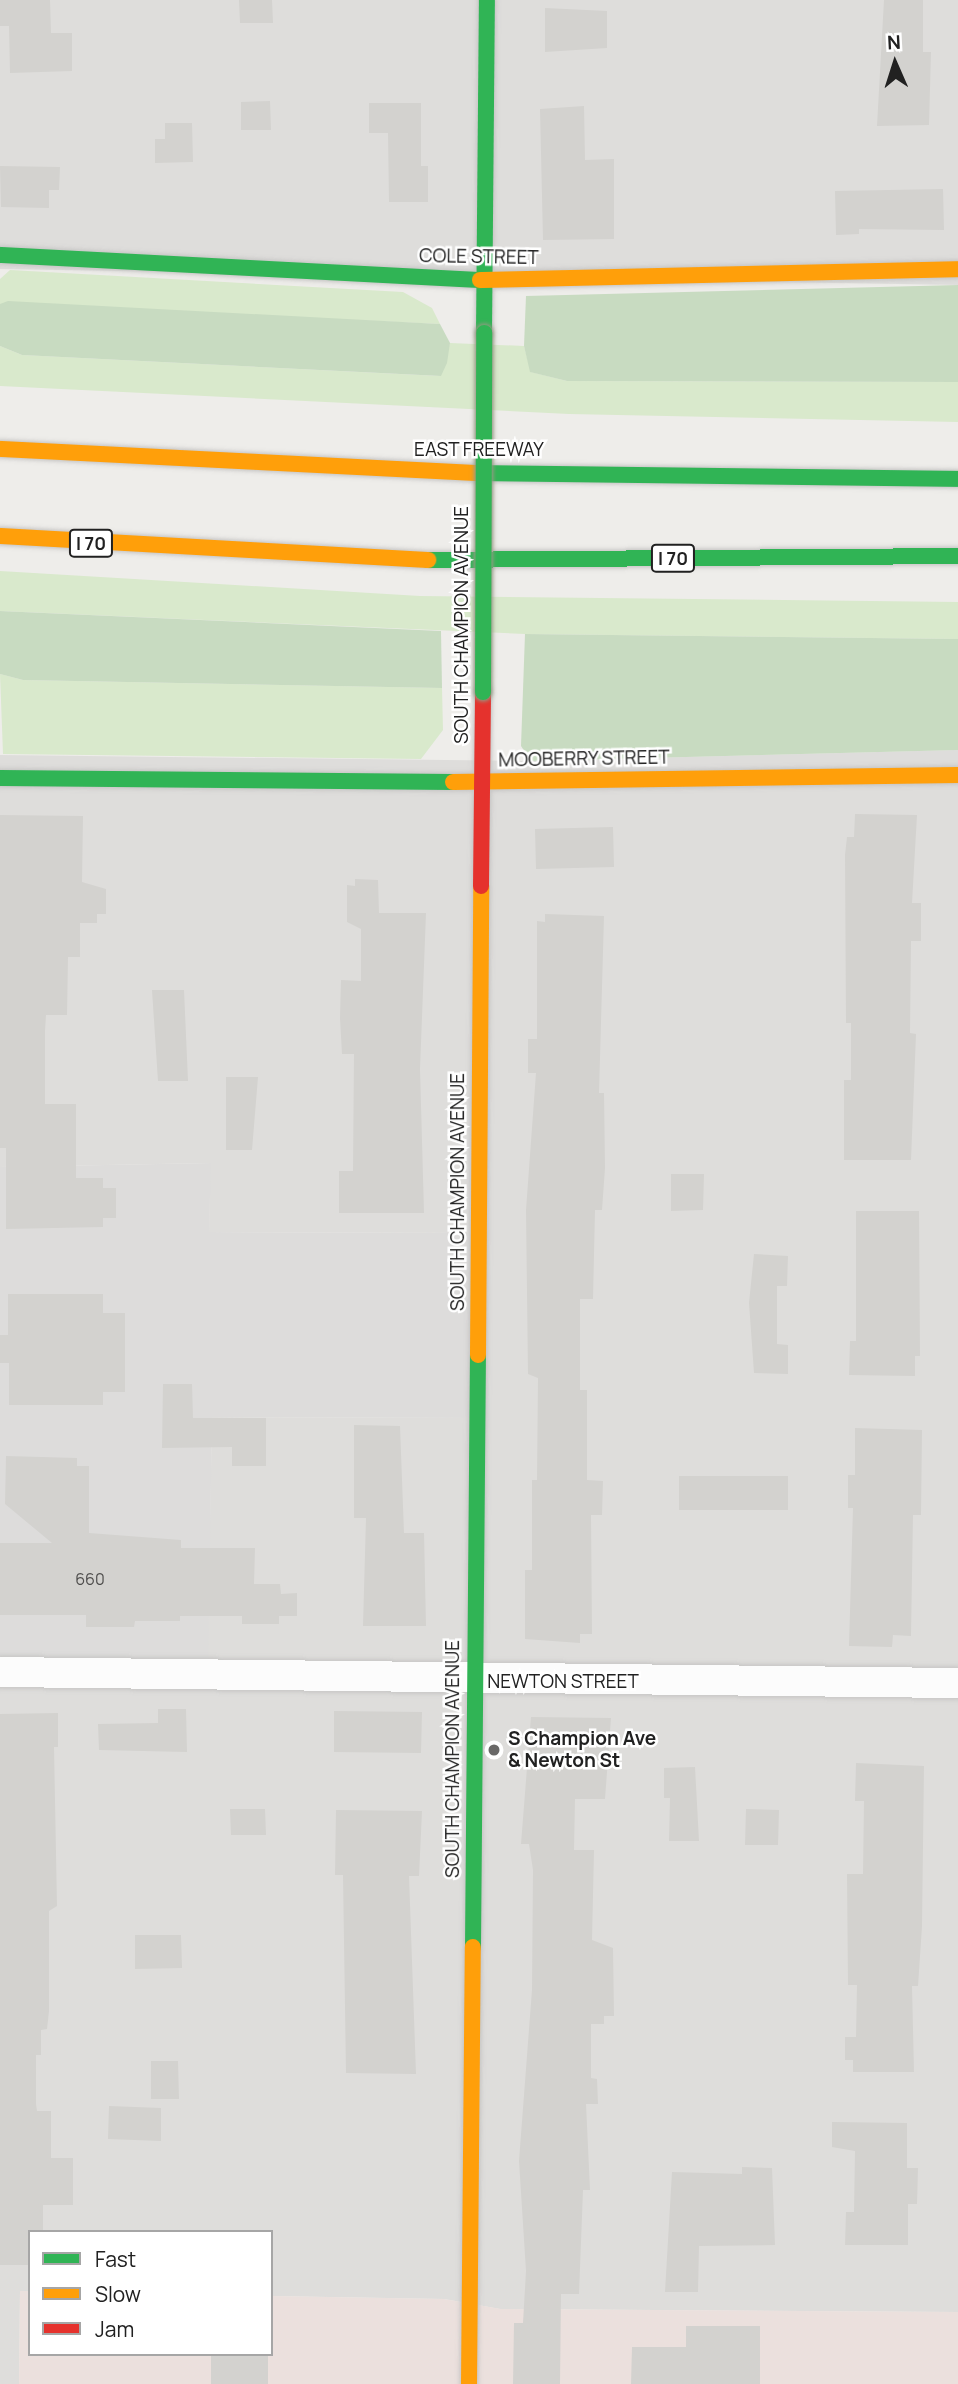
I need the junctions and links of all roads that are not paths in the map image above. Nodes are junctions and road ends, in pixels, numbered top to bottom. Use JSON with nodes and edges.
{"nodes":[{"id":1,"x":487,"y":0,"type":"edge"},
{"id":2,"x":0,"y":255,"type":"edge"},
{"id":3,"x":958,"y":269,"type":"edge"},
{"id":4,"x":484,"y":280,"type":"junction"},
{"id":5,"x":0,"y":449,"type":"edge"},
{"id":6,"x":958,"y":479,"type":"edge"},
{"id":7,"x":0,"y":536,"type":"edge"},
{"id":8,"x":958,"y":556,"type":"edge"},
{"id":9,"x":958,"y":775,"type":"edge"},
{"id":10,"x":0,"y":778,"type":"edge"},
{"id":11,"x":483,"y":782,"type":"junction"},
{"id":12,"x":0,"y":1672,"type":"edge"},
{"id":13,"x":475,"y":1681,"type":"junction"},
{"id":14,"x":958,"y":1683,"type":"edge"},
{"id":15,"x":469,"y":2384,"type":"edge"}],
"edges":[{"from":1,"to":4,"type":"main road","name":"SOUTH CHAMPION AVENUE"},
{"from":2,"to":4,"type":"main road","name":"COLE STREET"},
{"from":3,"to":4,"type":"main road","name":"COLE STREET"},
{"from":4,"to":11,"type":"main road","name":"SOUTH CHAMPION AVENUE","bridge":true},
{"from":5,"to":6,"type":"main road","name":"EAST FREEWAY"},
{"from":7,"to":8,"type":"main road","number":"I 70"},
{"from":9,"to":11,"type":"main road","name":"MOOBERRY STREET"},
{"from":10,"to":11,"type":"main road","name":"MOOBERRY STREET"},
{"from":11,"to":13,"type":"main road","name":"SOUTH CHAMPION AVENUE"},
{"from":12,"to":13,"type":"street","name":"NEWTON STREET"},
{"from":13,"to":14,"type":"street","name":"NEWTON STREET"},
{"from":13,"to":15,"type":"main road","name":"SOUTH CHAMPION AVENUE"}]}
